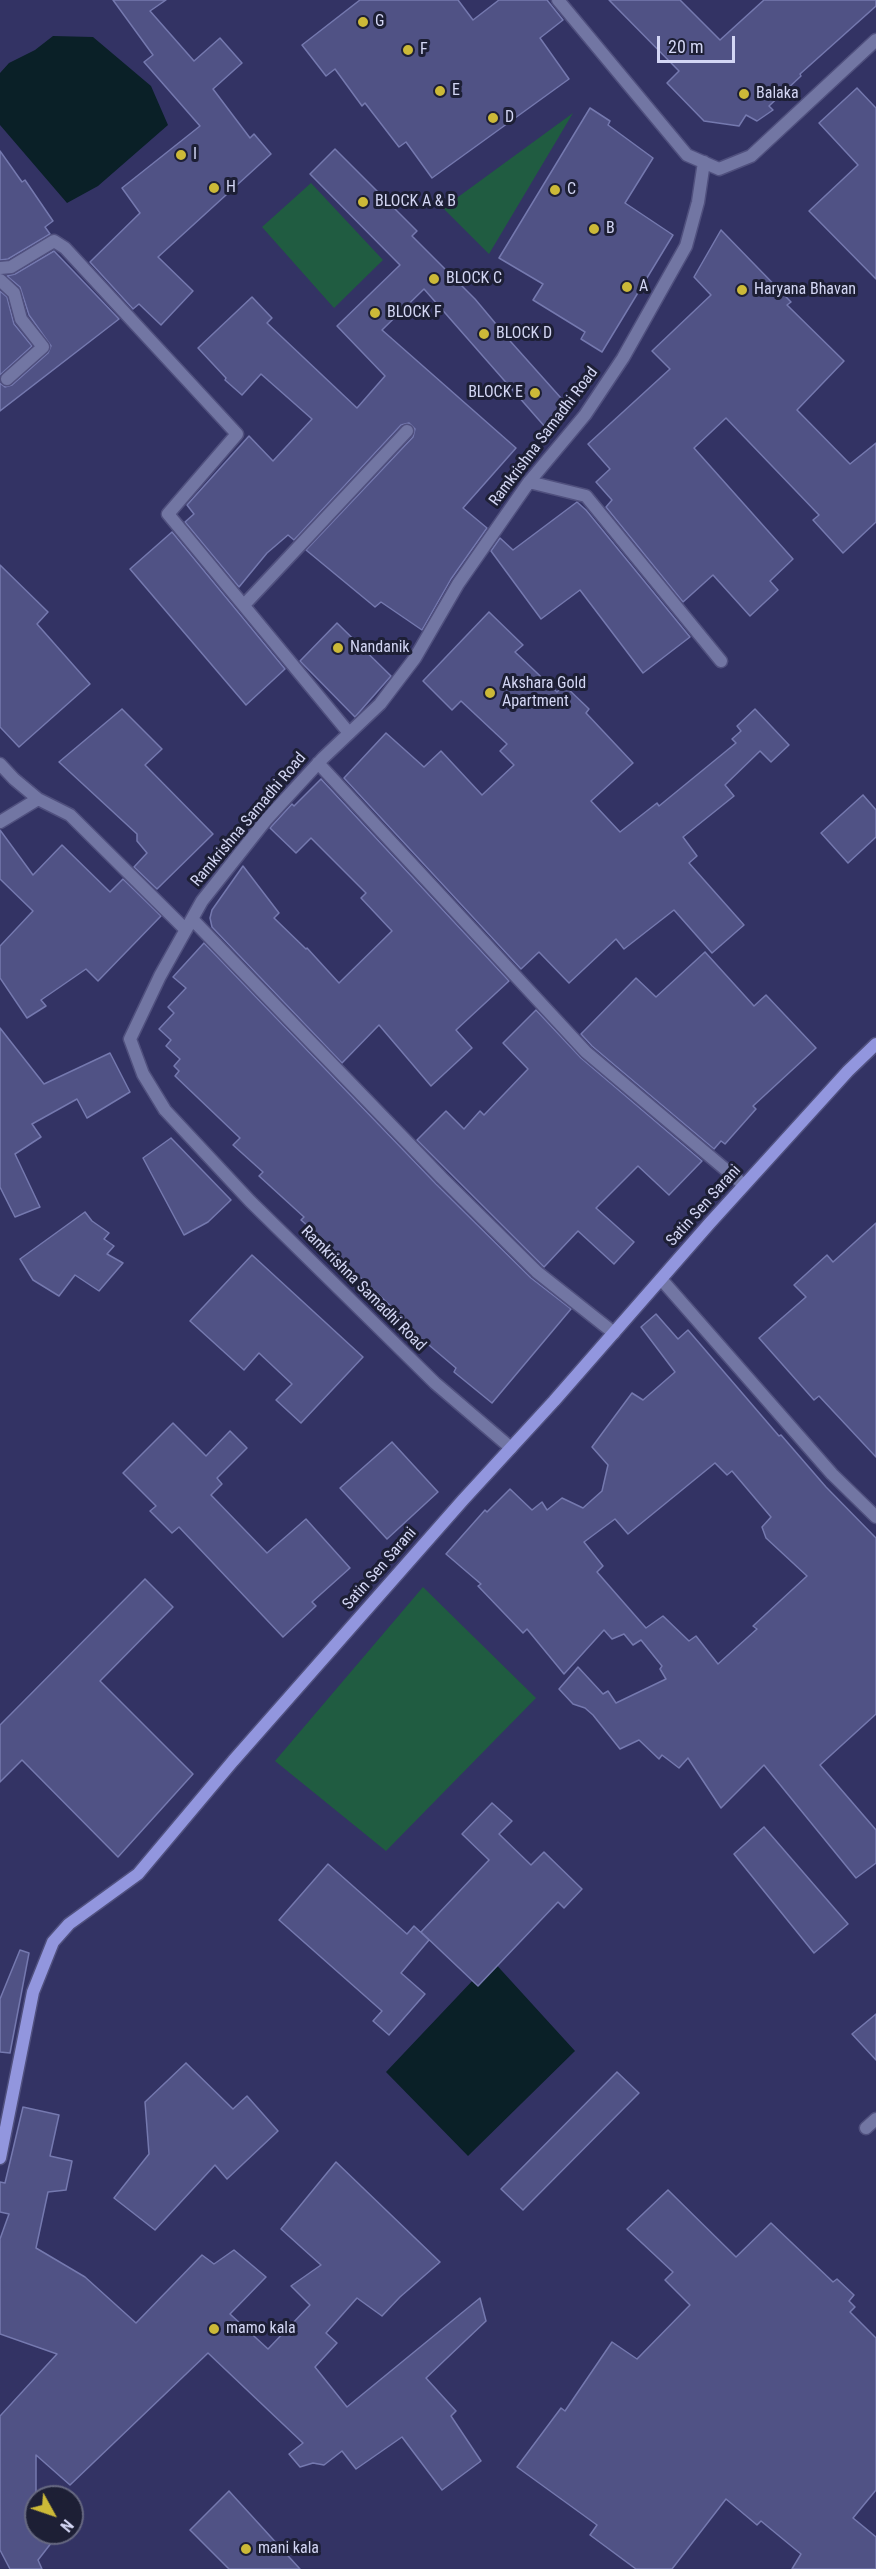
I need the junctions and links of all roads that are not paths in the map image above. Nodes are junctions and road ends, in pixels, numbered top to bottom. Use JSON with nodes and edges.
{"nodes":[{"id":1,"x":558,"y":0,"type":"edge"},
{"id":2,"x":876,"y":40,"type":"edge"},
{"id":3,"x":704,"y":162,"type":"junction"},
{"id":4,"x":0,"y":268,"type":"edge"},
{"id":5,"x":0,"y":280,"type":"edge"},
{"id":6,"x":7,"y":379,"type":"dead end"},
{"id":7,"x":407,"y":431,"type":"dead end"},
{"id":8,"x":529,"y":482,"type":"junction"},
{"id":9,"x":244,"y":604,"type":"junction"},
{"id":10,"x":721,"y":661,"type":"dead end"},
{"id":11,"x":349,"y":733,"type":"junction"},
{"id":12,"x":318,"y":763,"type":"junction"},
{"id":13,"x":0,"y":764,"type":"edge"},
{"id":14,"x":38,"y":799,"type":"junction"},
{"id":15,"x":0,"y":822,"type":"edge"},
{"id":16,"x":189,"y":925,"type":"junction"},
{"id":17,"x":876,"y":1044,"type":"edge"},
{"id":18,"x":744,"y":1185,"type":"junction"},
{"id":19,"x":661,"y":1279,"type":"junction"},
{"id":20,"x":614,"y":1332,"type":"junction"},
{"id":21,"x":511,"y":1448,"type":"junction"},
{"id":22,"x":876,"y":1517,"type":"edge"},
{"id":23,"x":876,"y":2119,"type":"edge"},
{"id":24,"x":866,"y":2128,"type":"dead end"},
{"id":25,"x":0,"y":2158,"type":"edge"}],
"edges":[{"from":1,"to":3,"type":"street"},
{"from":2,"to":3,"type":"street"},
{"from":3,"to":8,"type":"street","name":"Ramkrishna Samadhi Road"},
{"from":4,"to":9,"type":"street"},
{"from":5,"to":6,"type":"street"},
{"from":7,"to":9,"type":"street"},
{"from":8,"to":10,"type":"street"},
{"from":8,"to":11,"type":"street","name":"Ramkrishna Samadhi Road"},
{"from":9,"to":11,"type":"street"},
{"from":11,"to":12,"type":"street","name":"Ramkrishna Samadhi Road"},
{"from":12,"to":16,"type":"street","name":"Ramkrishna Samadhi Road"},
{"from":12,"to":18,"type":"street"},
{"from":13,"to":14,"type":"street"},
{"from":14,"to":15,"type":"street"},
{"from":14,"to":16,"type":"street"},
{"from":16,"to":20,"type":"street"},
{"from":16,"to":21,"type":"street","name":"Ramkrishna Samadhi Road"},
{"from":17,"to":18,"type":"main road","name":"Satin Sen Sarani"},
{"from":18,"to":19,"type":"main road","name":"Satin Sen Sarani"},
{"from":19,"to":20,"type":"main road","name":"Satin Sen Sarani"},
{"from":19,"to":22,"type":"street"},
{"from":20,"to":21,"type":"main road","name":"Satin Sen Sarani"},
{"from":21,"to":25,"type":"main road","name":"Satin Sen Sarani"},
{"from":23,"to":24,"type":"street"}]}
